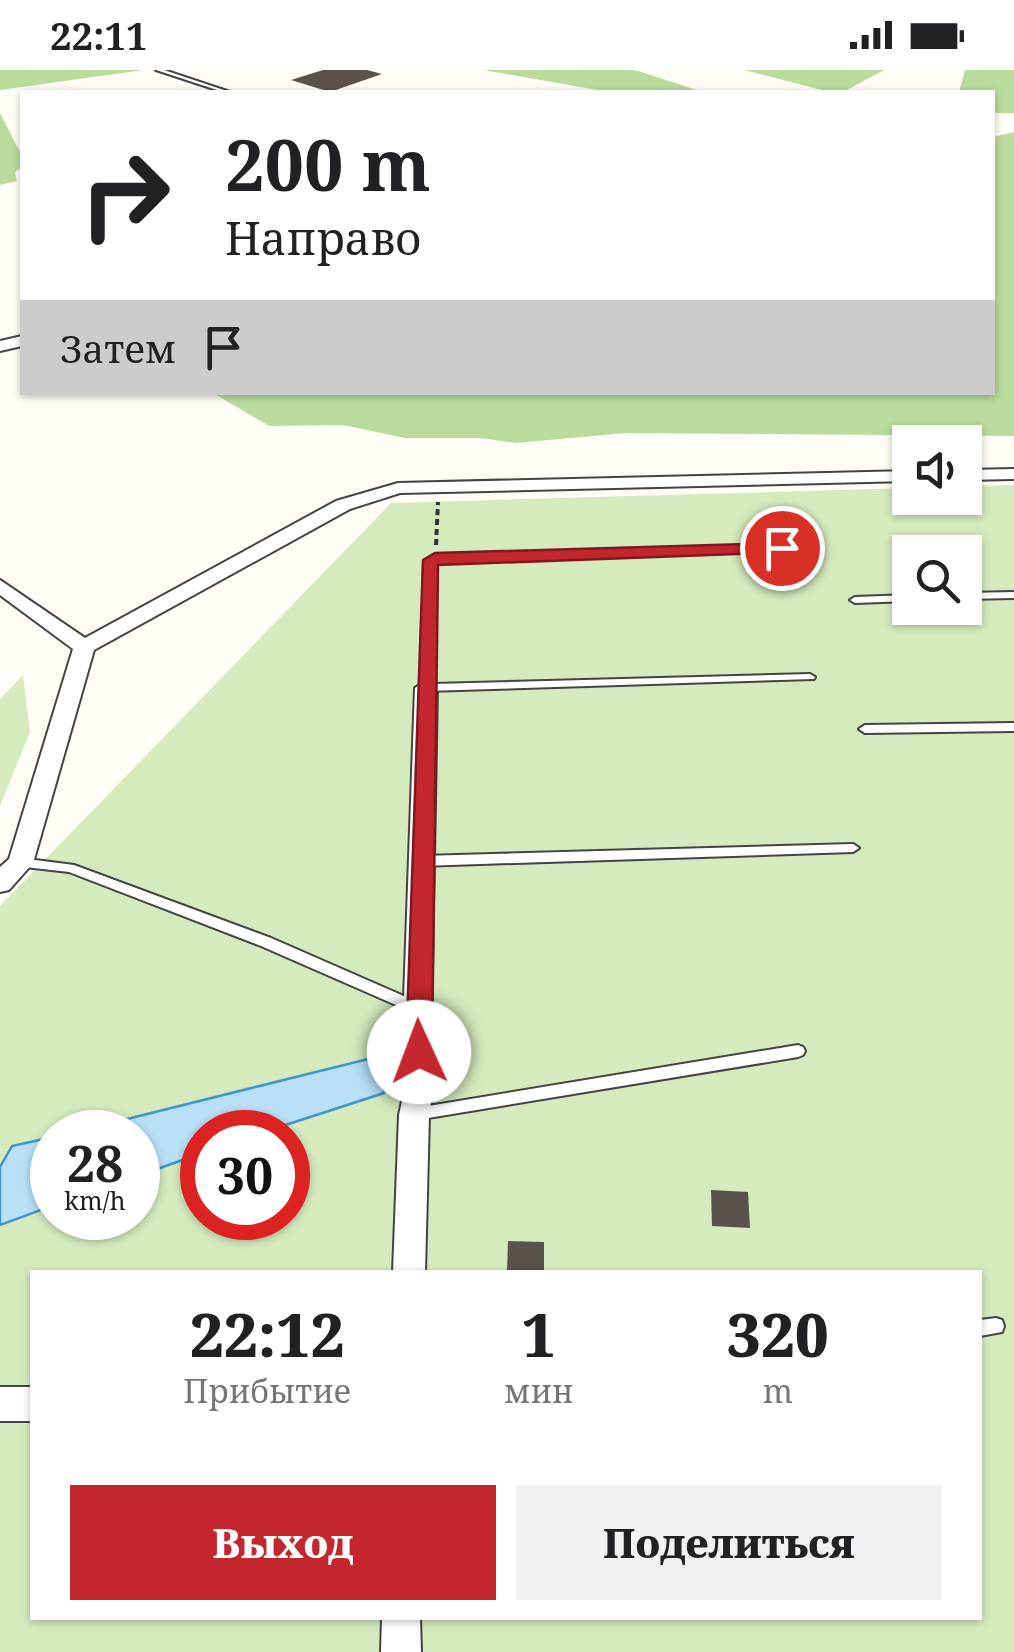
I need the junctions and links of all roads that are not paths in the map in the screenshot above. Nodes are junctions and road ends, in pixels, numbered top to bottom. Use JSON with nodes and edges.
{"nodes":[{"id":1,"x":159,"y":70,"type":"edge"},
{"id":2,"x":220,"y":90,"type":"edge"},
{"id":3,"x":1014,"y":474,"type":"edge"},
{"id":4,"x":982,"y":475,"type":"edge"},
{"id":5,"x":892,"y":476,"type":"edge"},
{"id":6,"x":782,"y":548,"type":"dead end"},
{"id":7,"x":0,"y":586,"type":"edge"},
{"id":8,"x":1014,"y":595,"type":"edge"},
{"id":9,"x":982,"y":596,"type":"edge"},
{"id":10,"x":892,"y":599,"type":"edge"},
{"id":11,"x":855,"y":600,"type":"dead end"},
{"id":12,"x":84,"y":648,"type":"junction"},
{"id":13,"x":810,"y":677,"type":"dead end"},
{"id":14,"x":426,"y":688,"type":"junction"},
{"id":15,"x":1014,"y":728,"type":"edge"},
{"id":16,"x":865,"y":729,"type":"dead end"},
{"id":17,"x":854,"y":848,"type":"dead end"},
{"id":18,"x":421,"y":861,"type":"junction"},
{"id":19,"x":20,"y":863,"type":"junction"},
{"id":20,"x":0,"y":884,"type":"edge"},
{"id":21,"x":417,"y":1008,"type":"junction"},
{"id":22,"x":798,"y":1051,"type":"dead end"},
{"id":23,"x":414,"y":1115,"type":"junction"},
{"id":24,"x":409,"y":1270,"type":"edge"},
{"id":25,"x":0,"y":1404,"type":"edge"},
{"id":26,"x":30,"y":1404,"type":"edge"},
{"id":27,"x":401,"y":1620,"type":"edge"},
{"id":28,"x":401,"y":1652,"type":"edge"}],
"edges":[{"from":1,"to":2,"type":"lane"},
{"from":3,"to":4,"type":"street"},
{"from":5,"to":12,"type":"street"},
{"from":6,"to":14,"type":"lane"},
{"from":7,"to":12,"type":"street"},
{"from":8,"to":9,"type":"lane"},
{"from":10,"to":11,"type":"lane"},
{"from":12,"to":19,"type":"street"},
{"from":13,"to":14,"type":"lane"},
{"from":14,"to":18,"type":"street"},
{"from":15,"to":16,"type":"lane"},
{"from":17,"to":18,"type":"lane"},
{"from":18,"to":21,"type":"street"},
{"from":19,"to":20,"type":"street"},
{"from":19,"to":21,"type":"lane"},
{"from":21,"to":23,"type":"street"},
{"from":22,"to":23,"type":"lane"},
{"from":23,"to":24,"type":"street"},
{"from":25,"to":26,"type":"street"},
{"from":27,"to":28,"type":"street"}]}
